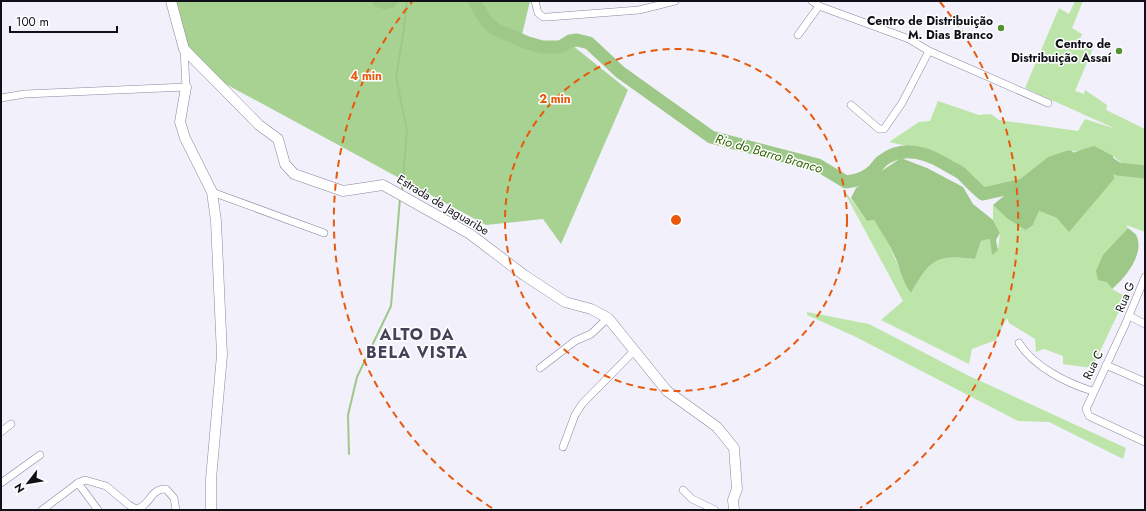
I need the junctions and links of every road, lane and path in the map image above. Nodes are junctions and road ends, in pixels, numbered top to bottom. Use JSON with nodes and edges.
{"nodes":[{"id":1,"x":171,"y":1,"type":"edge"},
{"id":2,"x":535,"y":1,"type":"edge"},
{"id":3,"x":675,"y":1,"type":"edge"},
{"id":4,"x":812,"y":1,"type":"edge"},
{"id":5,"x":819,"y":6,"type":"junction"},
{"id":6,"x":798,"y":35,"type":"dead end"},
{"id":7,"x":184,"y":49,"type":"junction"},
{"id":8,"x":929,"y":51,"type":"junction"},
{"id":9,"x":186,"y":86,"type":"junction"},
{"id":10,"x":1,"y":98,"type":"edge"},
{"id":11,"x":1048,"y":102,"type":"dead end"},
{"id":12,"x":851,"y":105,"type":"dead end"},
{"id":13,"x":212,"y":192,"type":"junction"},
{"id":14,"x":324,"y":233,"type":"dead end"},
{"id":15,"x":1145,"y":277,"type":"edge"},
{"id":16,"x":1129,"y":316,"type":"junction"},
{"id":17,"x":608,"y":318,"type":"junction"},
{"id":18,"x":1145,"y":324,"type":"edge"},
{"id":19,"x":1125,"y":325,"type":"joint"},
{"id":20,"x":1019,"y":343,"type":"dead end"},
{"id":21,"x":634,"y":351,"type":"junction"},
{"id":22,"x":1106,"y":365,"type":"junction"},
{"id":23,"x":540,"y":368,"type":"dead end"},
{"id":24,"x":1145,"y":382,"type":"edge"},
{"id":25,"x":1092,"y":391,"type":"junction"},
{"id":26,"x":11,"y":424,"type":"dead end"},
{"id":27,"x":1,"y":432,"type":"edge"},
{"id":28,"x":1145,"y":442,"type":"edge"},
{"id":29,"x":563,"y":447,"type":"dead end"},
{"id":30,"x":40,"y":455,"type":"dead end"},
{"id":31,"x":78,"y":482,"type":"junction"},
{"id":32,"x":1,"y":483,"type":"edge"},
{"id":33,"x":683,"y":490,"type":"dead end"},
{"id":34,"x":42,"y":510,"type":"edge"},
{"id":35,"x":98,"y":510,"type":"edge"},
{"id":36,"x":176,"y":510,"type":"edge"},
{"id":37,"x":211,"y":510,"type":"edge"},
{"id":38,"x":716,"y":510,"type":"edge"},
{"id":39,"x":734,"y":510,"type":"edge"}],
"edges":[{"from":1,"to":7,"type":"street","name":"Estrada de Jaguaribe"},
{"from":2,"to":3,"type":"street"},
{"from":4,"to":5,"type":"street"},
{"from":5,"to":6,"type":"street"},
{"from":5,"to":8,"type":"street"},
{"from":7,"to":9,"type":"street"},
{"from":7,"to":17,"type":"street","name":"Estrada de Jaguaribe"},
{"from":8,"to":11,"type":"street"},
{"from":8,"to":12,"type":"street"},
{"from":9,"to":10,"type":"street"},
{"from":9,"to":13,"type":"street"},
{"from":13,"to":14,"type":"street"},
{"from":13,"to":37,"type":"street"},
{"from":15,"to":16,"type":"street","name":"Rua G"},
{"from":16,"to":18,"type":"street"},
{"from":16,"to":19,"type":"street","name":"Rua G"},
{"from":17,"to":21,"type":"street","name":"Estrada de Jaguaribe"},
{"from":17,"to":23,"type":"street"},
{"from":19,"to":22,"type":"street","name":"Rua C"},
{"from":20,"to":25,"type":"street"},
{"from":21,"to":29,"type":"street"},
{"from":21,"to":39,"type":"street","name":"Estrada de Jaguaribe"},
{"from":22,"to":24,"type":"street"},
{"from":22,"to":25,"type":"street","name":"Rua C"},
{"from":25,"to":28,"type":"street","name":"Rua C"},
{"from":26,"to":27,"type":"street"},
{"from":30,"to":32,"type":"street"},
{"from":31,"to":34,"type":"street"},
{"from":31,"to":35,"type":"street"},
{"from":31,"to":36,"type":"street"},
{"from":33,"to":38,"type":"street"}]}
